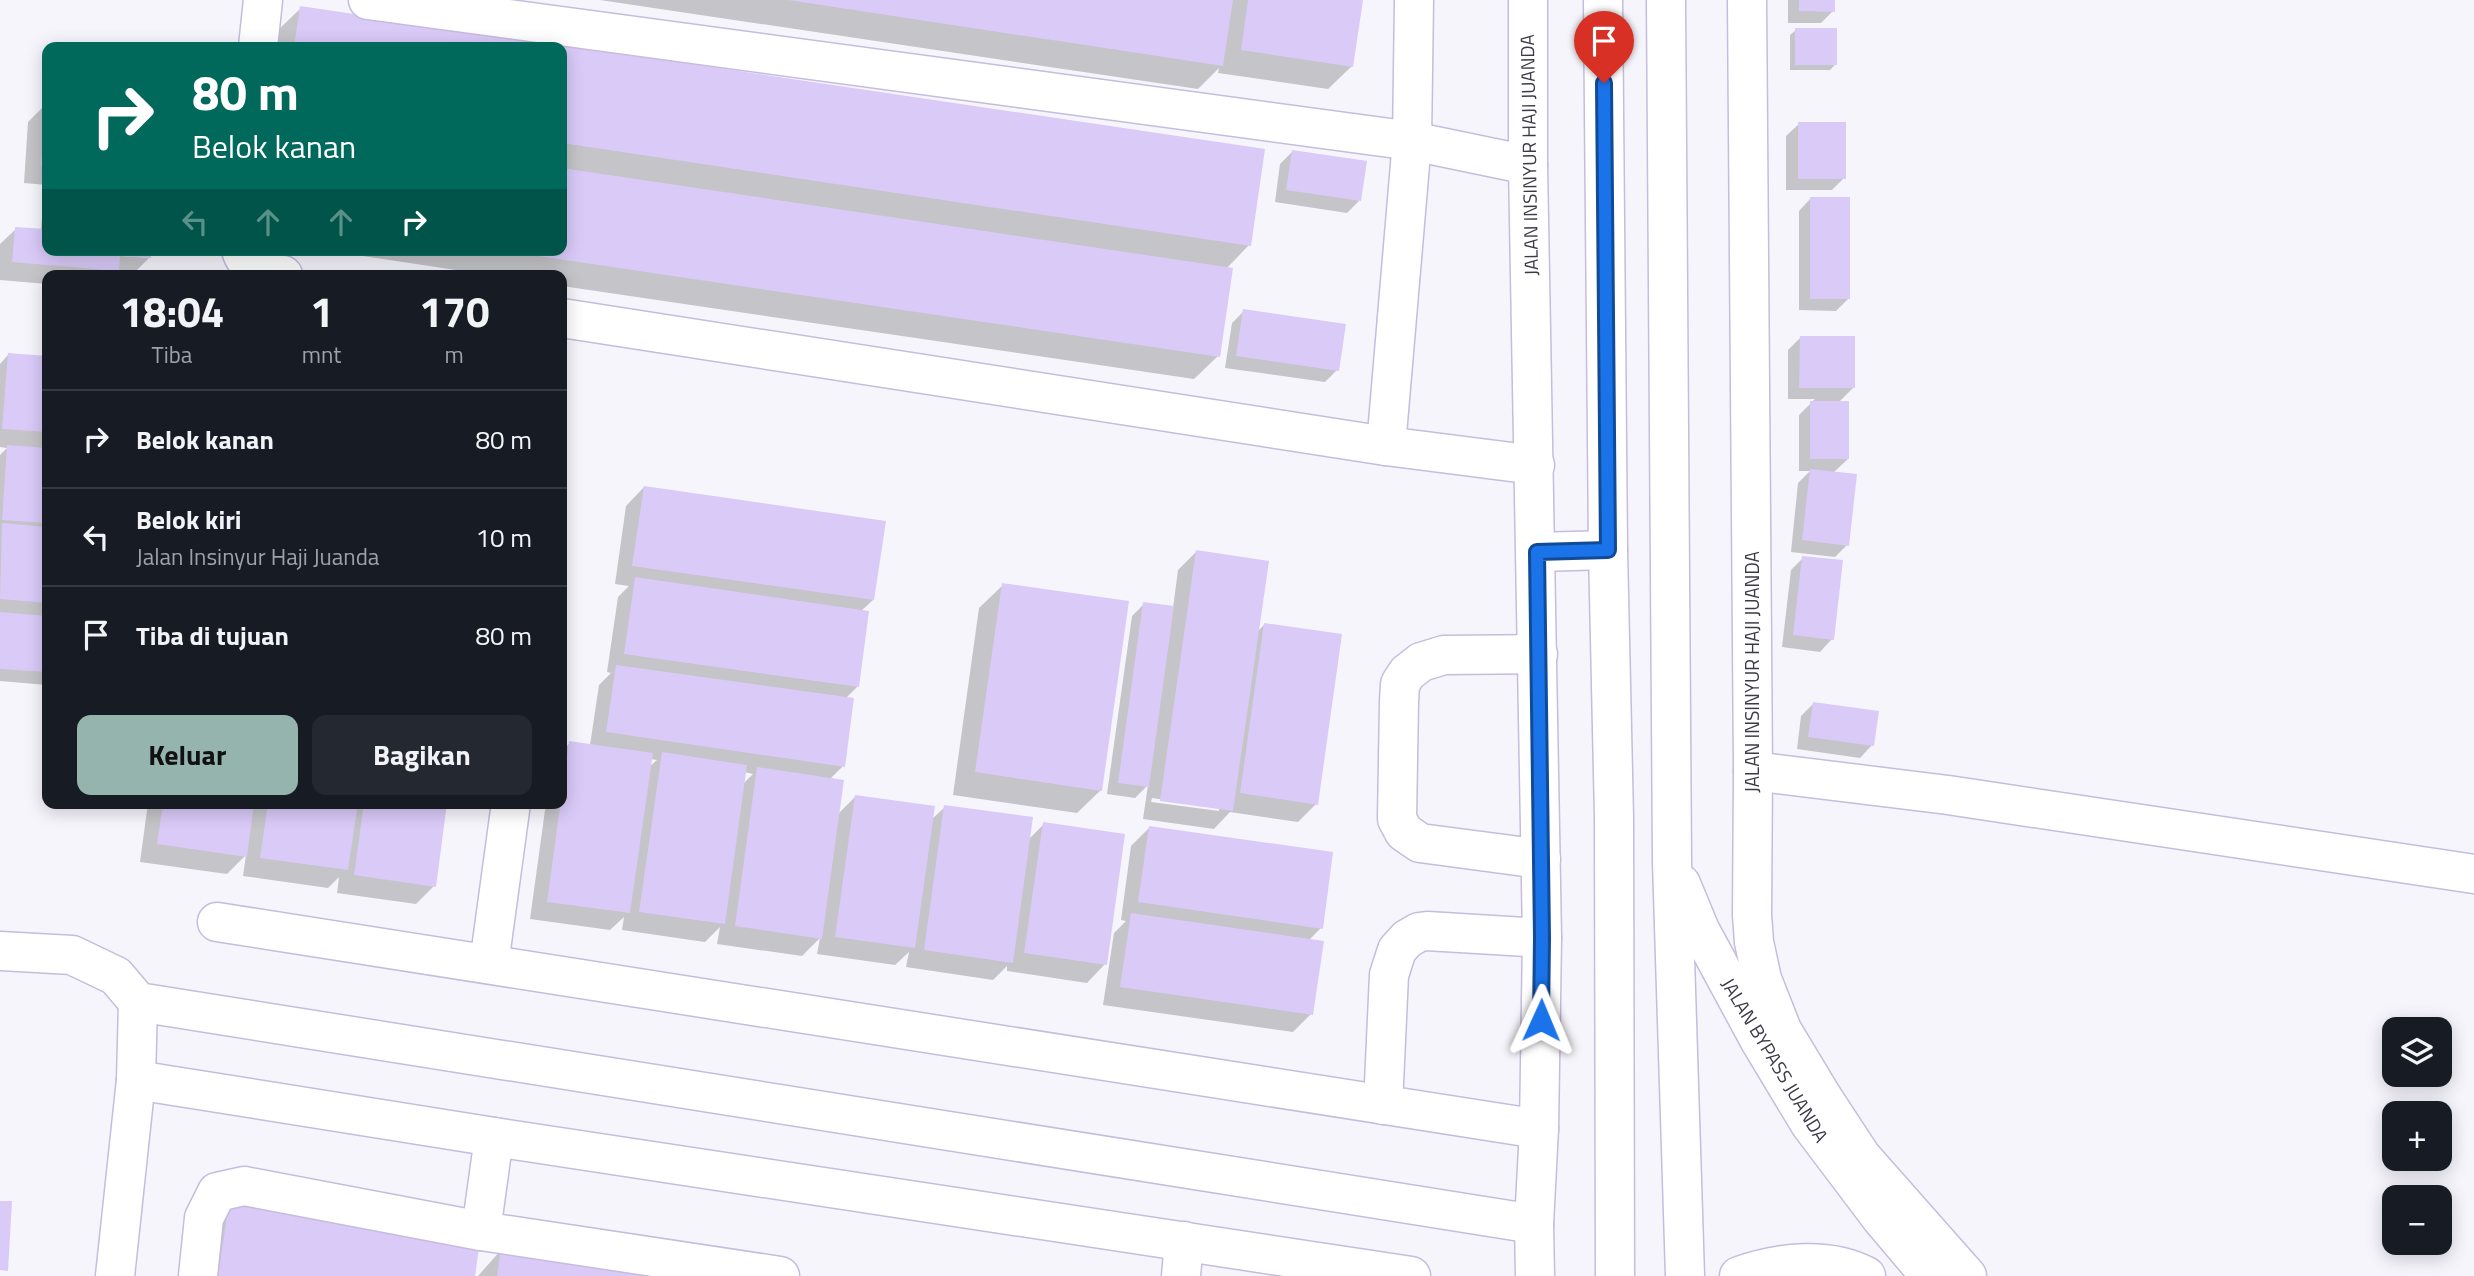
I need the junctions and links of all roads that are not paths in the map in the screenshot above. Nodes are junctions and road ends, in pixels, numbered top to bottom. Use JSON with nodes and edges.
{"nodes":[{"id":1,"x":263,"y":0,"type":"edge"},
{"id":2,"x":368,"y":0,"type":"edge"},
{"id":3,"x":1414,"y":0,"type":"edge"},
{"id":4,"x":1528,"y":0,"type":"edge"},
{"id":5,"x":1603,"y":0,"type":"edge"},
{"id":6,"x":1666,"y":0,"type":"edge"},
{"id":7,"x":1746,"y":0,"type":"edge"},
{"id":8,"x":259,"y":42,"type":"edge"},
{"id":9,"x":1412,"y":141,"type":"junction"},
{"id":10,"x":1528,"y":165,"type":"junction"},
{"id":11,"x":242,"y":256,"type":"edge"},
{"id":12,"x":259,"y":270,"type":"edge"},
{"id":13,"x":567,"y":319,"type":"edge"},
{"id":14,"x":1386,"y":446,"type":"junction"},
{"id":15,"x":1535,"y":465,"type":"junction"},
{"id":16,"x":1608,"y":550,"type":"junction"},
{"id":17,"x":1537,"y":552,"type":"junction"},
{"id":18,"x":1538,"y":654,"type":"junction"},
{"id":19,"x":1753,"y":771,"type":"junction"},
{"id":20,"x":510,"y":809,"type":"edge"},
{"id":21,"x":1541,"y":859,"type":"junction"},
{"id":22,"x":1672,"y":862,"type":"junction"},
{"id":23,"x":2474,"y":874,"type":"edge"},
{"id":24,"x":217,"y":922,"type":"dead end"},
{"id":25,"x":1542,"y":938,"type":"junction"},
{"id":26,"x":0,"y":951,"type":"edge"},
{"id":27,"x":489,"y":964,"type":"junction"},
{"id":28,"x":138,"y":1002,"type":"junction"},
{"id":29,"x":136,"y":1080,"type":"junction"},
{"id":30,"x":1382,"y":1105,"type":"junction"},
{"id":31,"x":1539,"y":1129,"type":"junction"},
{"id":32,"x":494,"y":1137,"type":"junction"},
{"id":33,"x":1534,"y":1224,"type":"junction"},
{"id":34,"x":481,"y":1231,"type":"junction"},
{"id":35,"x":1183,"y":1259,"type":"edge"},
{"id":36,"x":116,"y":1276,"type":"edge"},
{"id":37,"x":198,"y":1276,"type":"edge"},
{"id":38,"x":780,"y":1276,"type":"edge"},
{"id":39,"x":1411,"y":1276,"type":"edge"},
{"id":40,"x":1535,"y":1276,"type":"edge"},
{"id":41,"x":1615,"y":1276,"type":"edge"},
{"id":42,"x":1685,"y":1276,"type":"edge"},
{"id":43,"x":1739,"y":1276,"type":"edge"},
{"id":44,"x":1866,"y":1276,"type":"edge"},
{"id":45,"x":1930,"y":1276,"type":"edge"},
{"id":46,"x":1967,"y":1276,"type":"edge"}],
"edges":[{"from":1,"to":8,"type":"main road"},
{"from":2,"to":9,"type":"main road"},
{"from":3,"to":9,"type":"main road"},
{"from":4,"to":10,"type":"main road","name":"JALAN INSINYUR HAJI JUANDA"},
{"from":5,"to":16,"type":"main road"},
{"from":6,"to":22,"type":"main road"},
{"from":7,"to":19,"type":"main road","name":"JALAN INSINYUR HAJI JUANDA"},
{"from":9,"to":10,"type":"main road"},
{"from":9,"to":14,"type":"main road"},
{"from":10,"to":15,"type":"main road","name":"JALAN INSINYUR HAJI JUANDA"},
{"from":11,"to":12,"type":"main road"},
{"from":13,"to":14,"type":"main road"},
{"from":14,"to":15,"type":"main road"},
{"from":15,"to":17,"type":"main road","name":"JALAN INSINYUR HAJI JUANDA"},
{"from":16,"to":17,"type":"main road"},
{"from":16,"to":41,"type":"main road"},
{"from":17,"to":18,"type":"main road","name":"JALAN INSINYUR HAJI JUANDA"},
{"from":18,"to":21,"type":"main road","name":"JALAN INSINYUR HAJI JUANDA"},
{"from":18,"to":21,"type":"main road"},
{"from":19,"to":23,"type":"main road"},
{"from":19,"to":46,"type":"main road","name":"JALAN INSINYUR HAJI JUANDA"},
{"from":20,"to":27,"type":"main road"},
{"from":21,"to":25,"type":"main road","name":"JALAN INSINYUR HAJI JUANDA"},
{"from":22,"to":42,"type":"main road"},
{"from":22,"to":45,"type":"main road","name":"JALAN BYPASS JUANDA"},
{"from":24,"to":27,"type":"main road"},
{"from":25,"to":30,"type":"main road"},
{"from":25,"to":31,"type":"main road","name":"JALAN INSINYUR HAJI JUANDA"},
{"from":26,"to":28,"type":"main road"},
{"from":27,"to":30,"type":"main road"},
{"from":28,"to":29,"type":"main road"},
{"from":28,"to":33,"type":"main road"},
{"from":29,"to":32,"type":"main road"},
{"from":29,"to":36,"type":"main road"},
{"from":30,"to":31,"type":"main road"},
{"from":31,"to":33,"type":"main road","name":"JALAN INSINYUR HAJI JUANDA"},
{"from":32,"to":34,"type":"main road"},
{"from":32,"to":35,"type":"main road"},
{"from":33,"to":40,"type":"main road","name":"JALAN INSINYUR HAJI JUANDA"},
{"from":34,"to":37,"type":"main road"},
{"from":34,"to":38,"type":"main road"},
{"from":35,"to":39,"type":"main road"},
{"from":43,"to":44,"type":"main road"}]}
